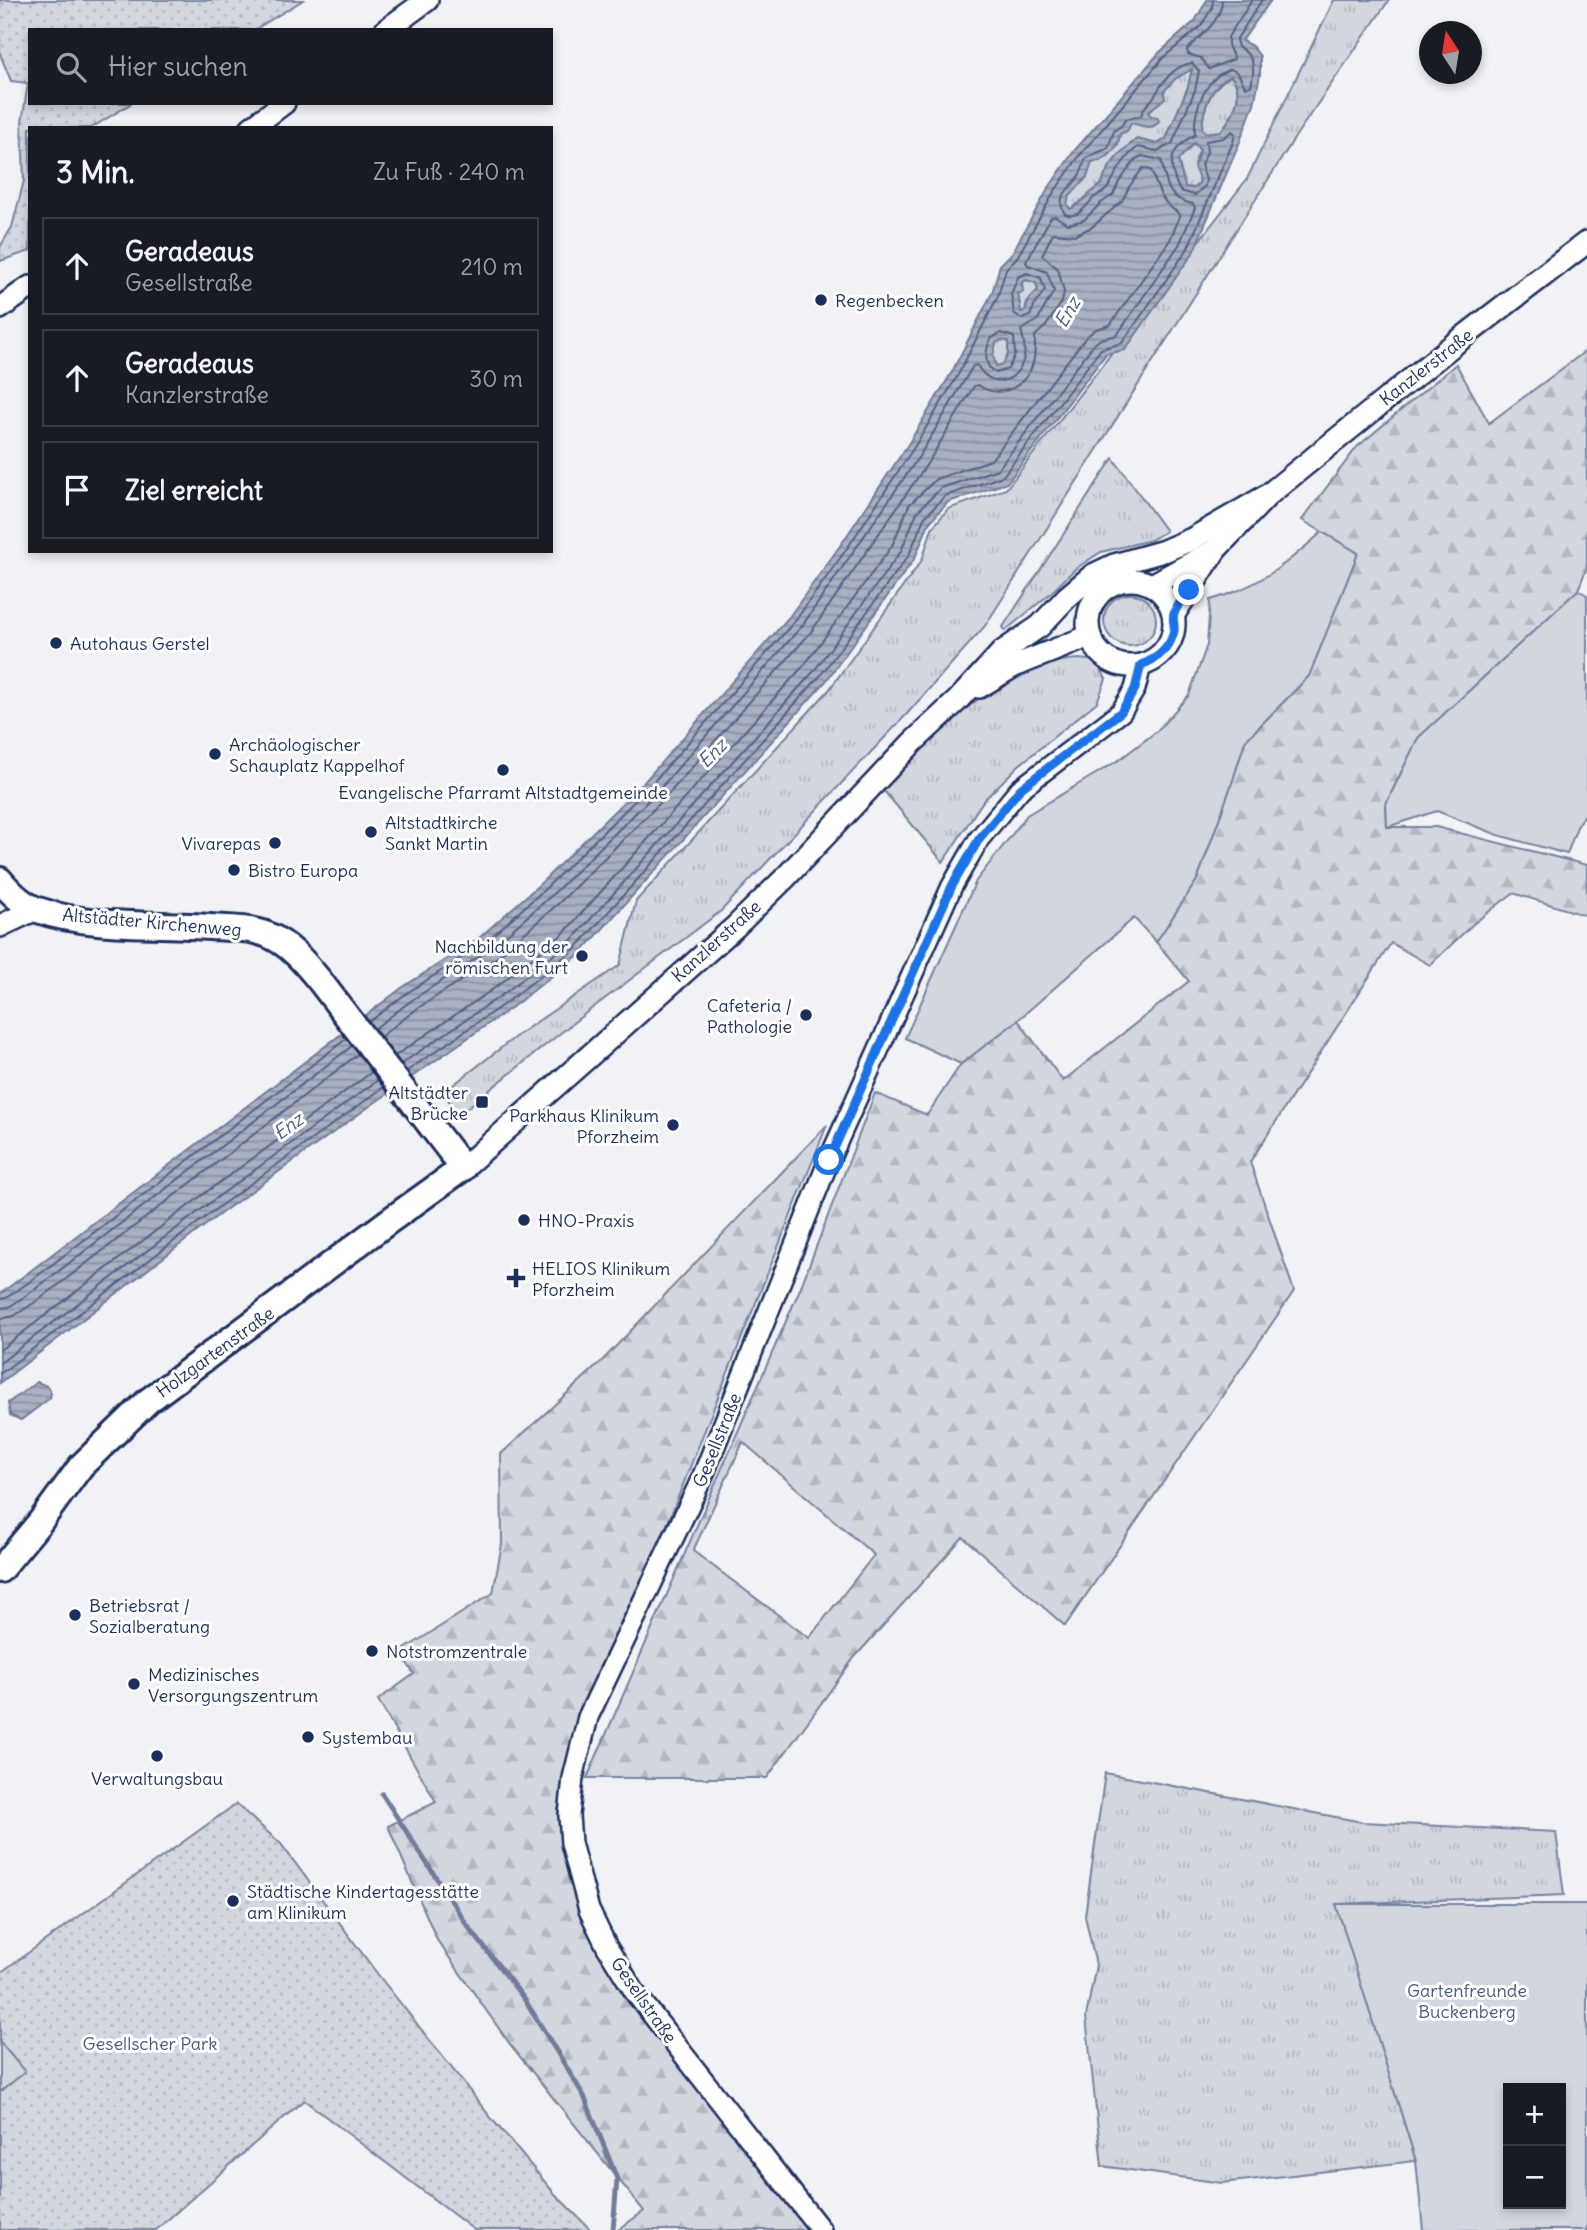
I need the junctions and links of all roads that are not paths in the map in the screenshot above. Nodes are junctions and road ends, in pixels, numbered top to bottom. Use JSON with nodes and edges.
{"nodes":[{"id":1,"x":427,"y":0,"type":"edge"},
{"id":2,"x":389,"y":28,"type":"edge"},
{"id":3,"x":281,"y":105,"type":"edge"},
{"id":4,"x":254,"y":126,"type":"edge"},
{"id":5,"x":1587,"y":242,"type":"edge"},
{"id":6,"x":28,"y":288,"type":"edge"},
{"id":7,"x":0,"y":308,"type":"edge"},
{"id":8,"x":1268,"y":495,"type":"junction"},
{"id":9,"x":1216,"y":549,"type":"junction"},
{"id":10,"x":1152,"y":585,"type":"junction"},
{"id":11,"x":1174,"y":614,"type":"junction"},
{"id":12,"x":1090,"y":636,"type":"junction"},
{"id":13,"x":1141,"y":665,"type":"junction"},
{"id":14,"x":957,"y":701,"type":"junction"},
{"id":15,"x":0,"y":880,"type":"edge"},
{"id":16,"x":36,"y":909,"type":"junction"},
{"id":17,"x":0,"y":926,"type":"edge"},
{"id":18,"x":463,"y":1168,"type":"junction"},
{"id":19,"x":0,"y":1570,"type":"edge"},
{"id":20,"x":821,"y":2230,"type":"edge"}],
"edges":[{"from":1,"to":2,"type":"main road"},
{"from":3,"to":4,"type":"main road"},
{"from":5,"to":8,"type":"main road","name":"Kanzlerstraße"},
{"from":6,"to":7,"type":"main road"},
{"from":8,"to":9,"type":"main road","name":"Kanzlerstraße"},
{"from":8,"to":14,"type":"main road","name":"Kanzlerstraße"},
{"from":9,"to":10,"type":"main road","name":"Kanzlerstraße"},
{"from":9,"to":11,"type":"main road","name":"Kanzlerstraße"},
{"from":10,"to":11,"type":"main road"},
{"from":10,"to":12,"type":"main road"},
{"from":11,"to":13,"type":"main road","name":"Kanzlerstraße"},
{"from":12,"to":13,"type":"main road"},
{"from":12,"to":14,"type":"main road","name":"Kanzlerstraße"},
{"from":13,"to":20,"type":"street","name":"Gesellstraße"},
{"from":14,"to":18,"type":"main road","name":"Kanzlerstraße"},
{"from":15,"to":16,"type":"main road"},
{"from":16,"to":17,"type":"main road"},
{"from":16,"to":18,"type":"main road","name":"Altstädter Kirchenweg"},
{"from":18,"to":19,"type":"main road","name":"Holzgartenstraße"}]}
